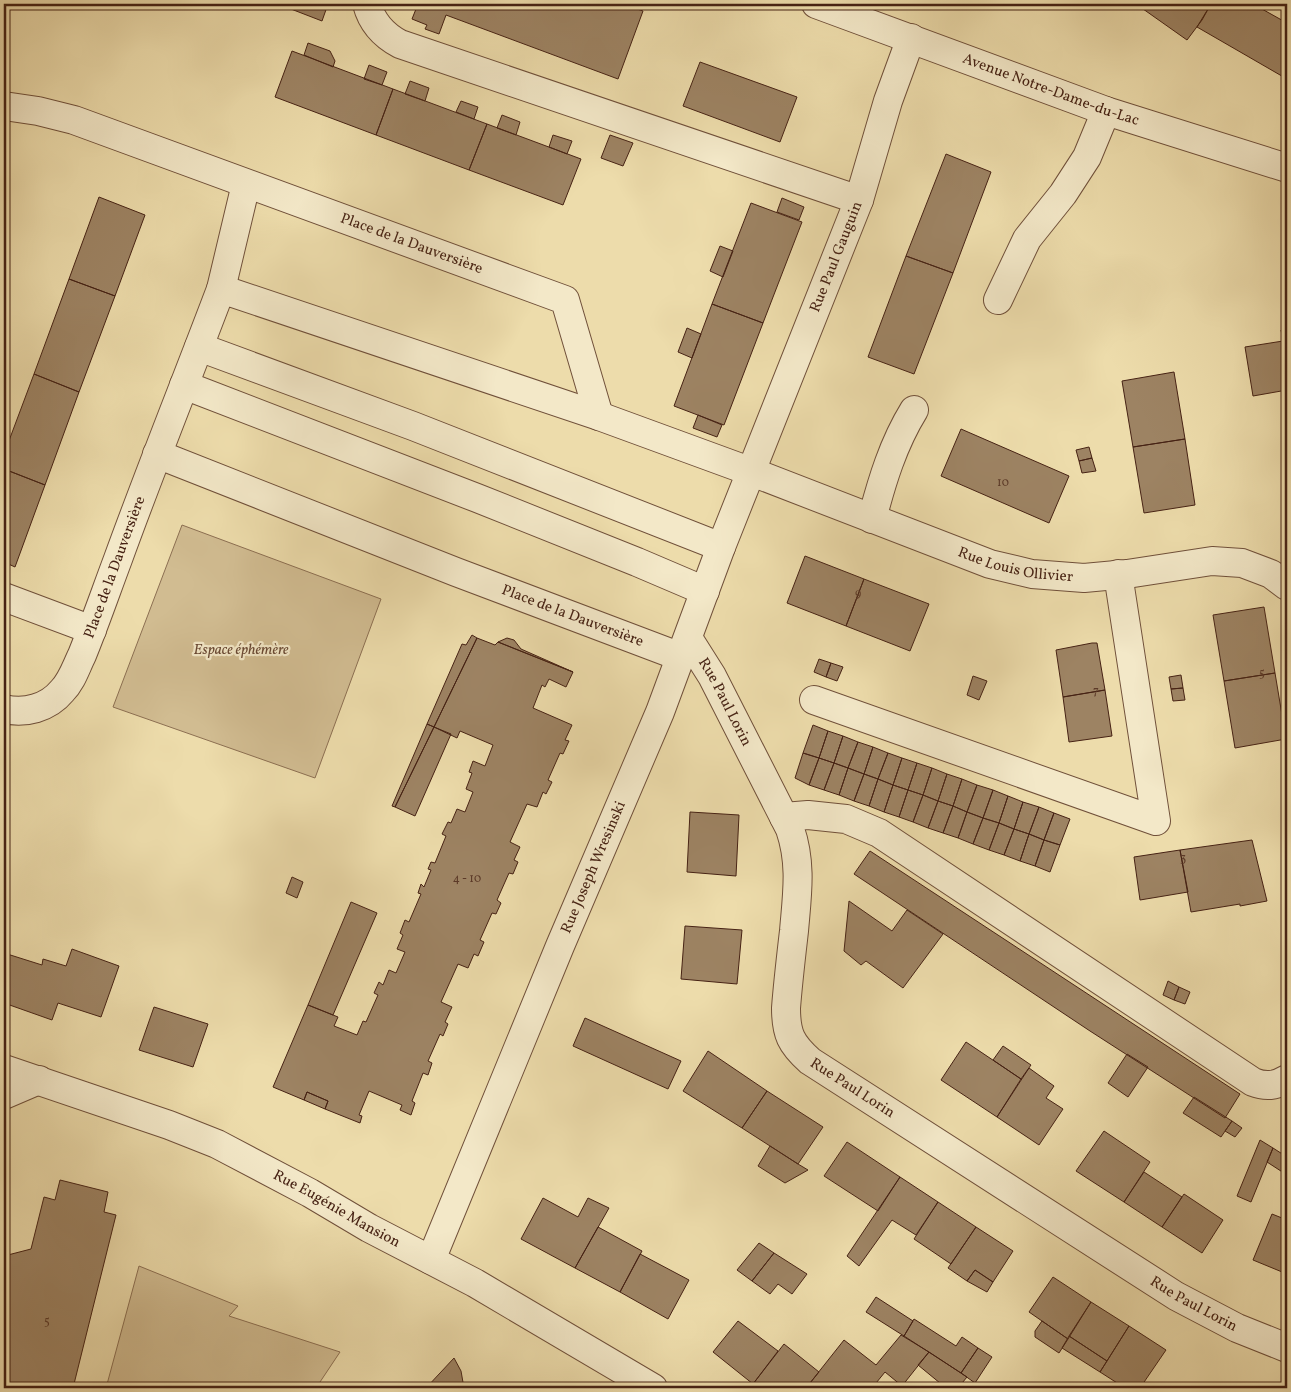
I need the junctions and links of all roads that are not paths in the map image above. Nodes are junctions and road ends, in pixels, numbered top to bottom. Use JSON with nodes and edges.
{"nodes":[{"id":1,"x":367,"y":4,"type":"edge"},
{"id":2,"x":816,"y":4,"type":"edge"},
{"id":3,"x":911,"y":38,"type":"junction"},
{"id":4,"x":4,"y":106,"type":"edge"},
{"id":5,"x":1106,"y":111,"type":"junction"},
{"id":6,"x":1287,"y":168,"type":"edge"},
{"id":7,"x":246,"y":184,"type":"junction"},
{"id":8,"x":859,"y":200,"type":"junction"},
{"id":9,"x":221,"y":288,"type":"junction"},
{"id":10,"x":998,"y":300,"type":"dead end"},
{"id":11,"x":199,"y":346,"type":"junction"},
{"id":12,"x":184,"y":385,"type":"junction"},
{"id":13,"x":914,"y":410,"type":"dead end"},
{"id":14,"x":599,"y":416,"type":"junction"},
{"id":15,"x":156,"y":454,"type":"junction"},
{"id":16,"x":752,"y":472,"type":"junction"},
{"id":17,"x":872,"y":519,"type":"junction"},
{"id":18,"x":721,"y":547,"type":"junction"},
{"id":19,"x":1118,"y":574,"type":"junction"},
{"id":20,"x":1287,"y":586,"type":"edge"},
{"id":21,"x":705,"y":591,"type":"junction"},
{"id":22,"x":4,"y":597,"type":"edge"},
{"id":23,"x":92,"y":630,"type":"junction"},
{"id":24,"x":684,"y":648,"type":"junction"},
{"id":25,"x":814,"y":700,"type":"dead end"},
{"id":26,"x":4,"y":709,"type":"edge"},
{"id":27,"x":784,"y":817,"type":"junction"},
{"id":28,"x":4,"y":1069,"type":"edge"},
{"id":29,"x":1287,"y":1079,"type":"edge"},
{"id":30,"x":39,"y":1080,"type":"junction"},
{"id":31,"x":4,"y":1095,"type":"edge"},
{"id":32,"x":430,"y":1260,"type":"junction"},
{"id":33,"x":1287,"y":1348,"type":"edge"},
{"id":34,"x":653,"y":1388,"type":"edge"}],
"edges":[{"from":1,"to":8,"type":"street"},
{"from":2,"to":3,"type":"street","name":"Avenue Notre-Dame-du-Lac"},
{"from":3,"to":5,"type":"street","name":"Avenue Notre-Dame-du-Lac"},
{"from":3,"to":8,"type":"street","name":"Rue Paul Gauguin"},
{"from":4,"to":7,"type":"street"},
{"from":5,"to":6,"type":"street","name":"Avenue Notre-Dame-du-Lac"},
{"from":5,"to":10,"type":"street"},
{"from":7,"to":9,"type":"street","name":"Place de la Dauversière"},
{"from":7,"to":14,"type":"street","name":"Place de la Dauversière"},
{"from":8,"to":16,"type":"street","name":"Rue Paul Gauguin"},
{"from":9,"to":11,"type":"street","name":"Place de la Dauversière"},
{"from":9,"to":14,"type":"street"},
{"from":11,"to":12,"type":"street","name":"Place de la Dauversière"},
{"from":11,"to":18,"type":"street"},
{"from":12,"to":15,"type":"street","name":"Place de la Dauversière"},
{"from":12,"to":21,"type":"street"},
{"from":13,"to":17,"type":"street"},
{"from":14,"to":16,"type":"street"},
{"from":15,"to":23,"type":"street","name":"Place de la Dauversière"},
{"from":15,"to":24,"type":"street","name":"Place de la Dauversière"},
{"from":16,"to":17,"type":"street","name":"Rue Louis Ollivier"},
{"from":16,"to":18,"type":"street","name":"Rue Joseph Wresinski"},
{"from":17,"to":19,"type":"street","name":"Rue Louis Ollivier"},
{"from":18,"to":21,"type":"street","name":"Rue Joseph Wresinski"},
{"from":19,"to":20,"type":"street","name":"Rue Louis Ollivier"},
{"from":19,"to":25,"type":"street"},
{"from":21,"to":24,"type":"street","name":"Rue Joseph Wresinski"},
{"from":22,"to":23,"type":"street"},
{"from":23,"to":26,"type":"street","name":"Place de la Dauversière"},
{"from":24,"to":27,"type":"street","name":"Rue Paul Lorin"},
{"from":24,"to":32,"type":"street","name":"Rue Joseph Wresinski"},
{"from":27,"to":29,"type":"street"},
{"from":27,"to":33,"type":"street","name":"Rue Paul Lorin"},
{"from":28,"to":30,"type":"street","name":"Rue Eugénie Mansion"},
{"from":30,"to":31,"type":"street"},
{"from":30,"to":32,"type":"street","name":"Rue Eugénie Mansion"},
{"from":32,"to":34,"type":"street","name":"Rue Eugénie Mansion"}]}
